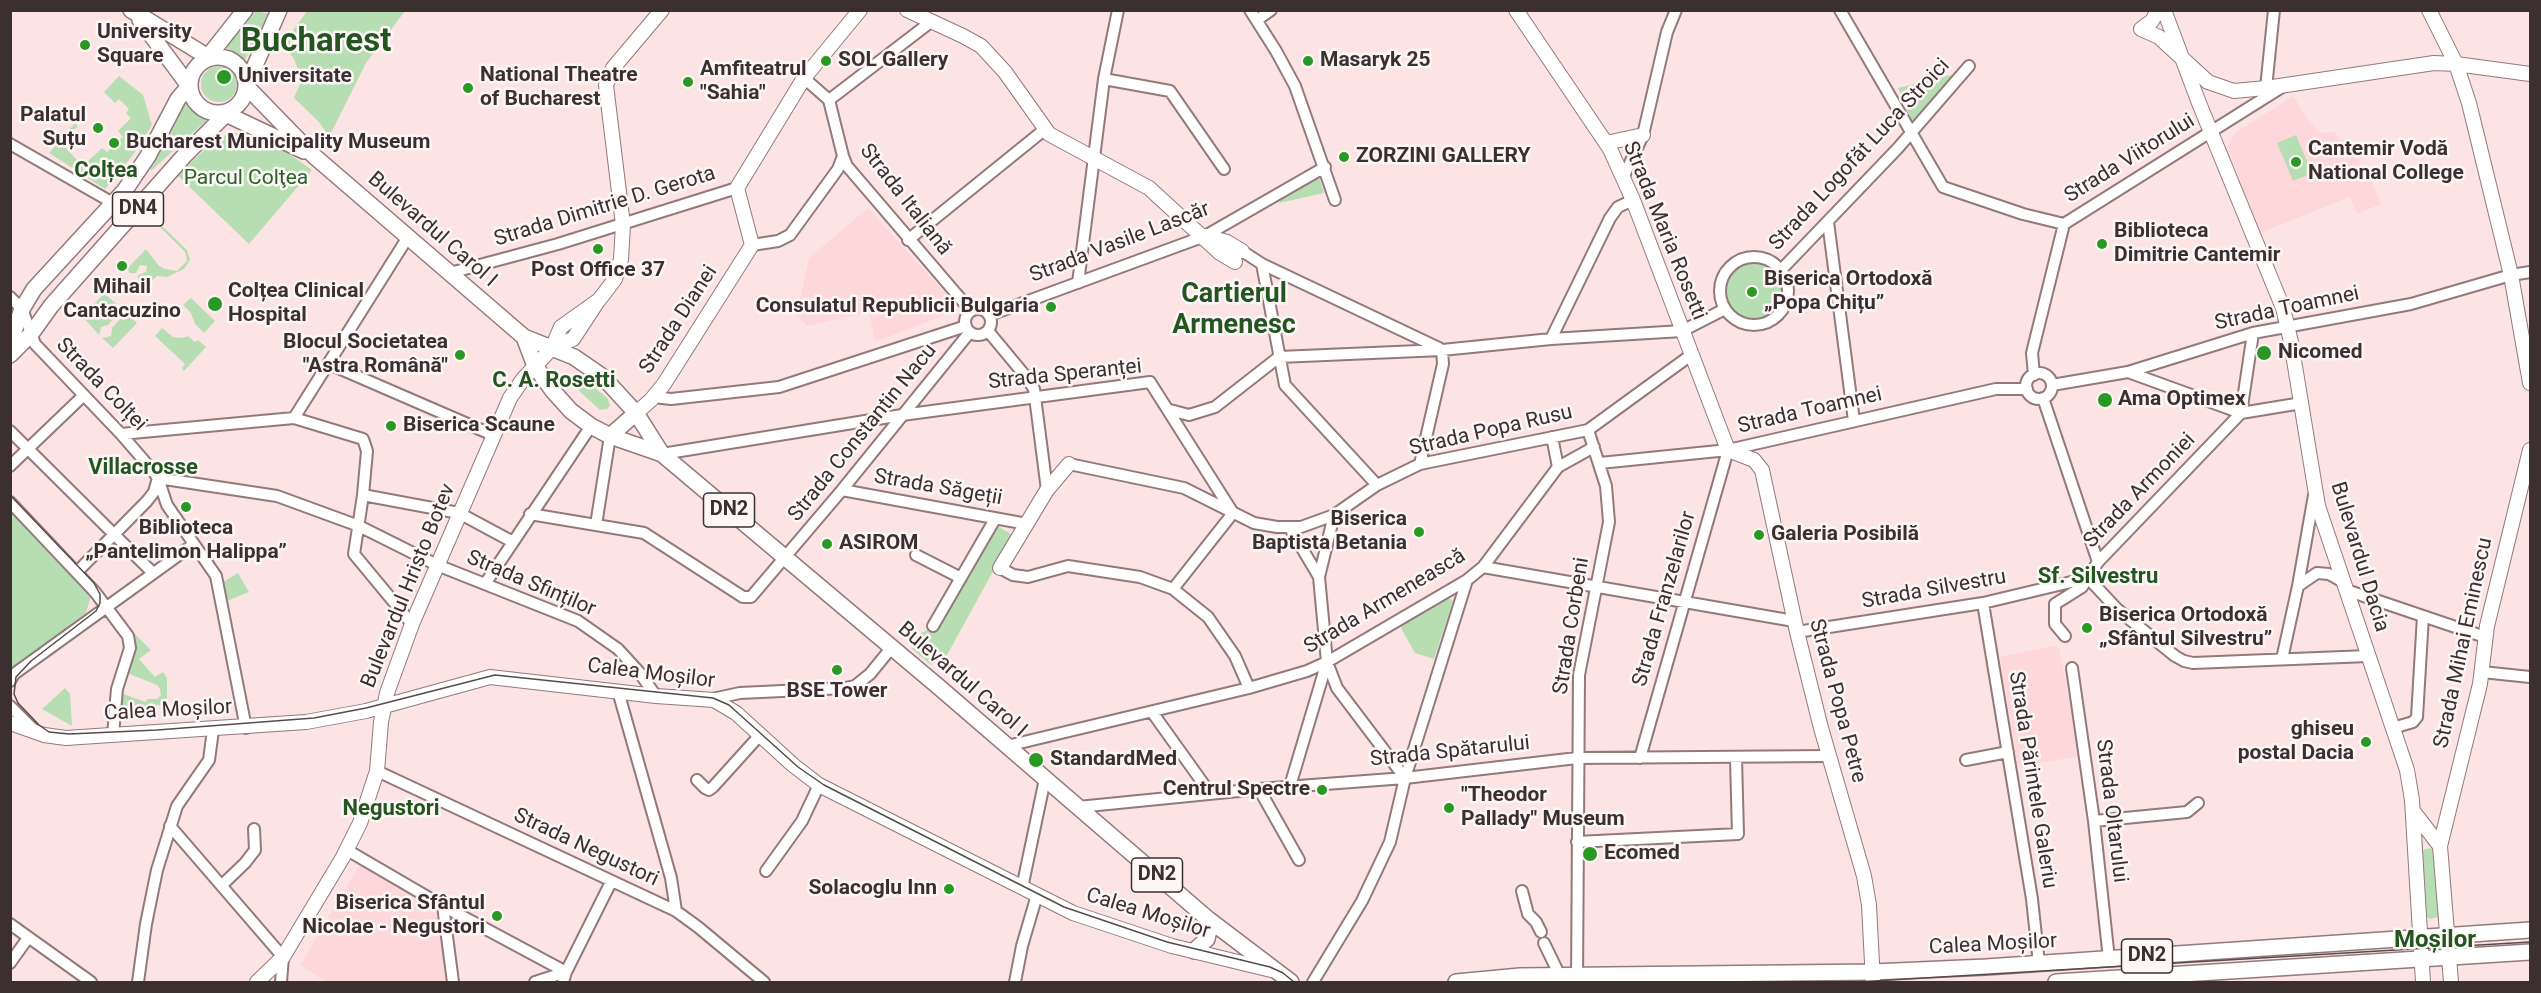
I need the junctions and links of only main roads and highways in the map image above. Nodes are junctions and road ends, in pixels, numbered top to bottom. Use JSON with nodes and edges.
{"nodes":[{"id":1,"x":245,"y":10,"type":"edge"},
{"id":2,"x":279,"y":10,"type":"edge"},
{"id":3,"x":134,"y":13,"type":"edge"},
{"id":4,"x":208,"y":57,"type":"junction"},
{"id":5,"x":189,"y":86,"type":"junction"},
{"id":6,"x":247,"y":86,"type":"junction"},
{"id":7,"x":225,"y":114,"type":"junction"},
{"id":8,"x":314,"y":156,"type":"junction"},
{"id":9,"x":19,"y":311,"type":"edge"},
{"id":10,"x":10,"y":321,"type":"edge"},
{"id":11,"x":524,"y":337,"type":"junction"},
{"id":12,"x":11,"y":338,"type":"edge"},
{"id":13,"x":10,"y":355,"type":"edge"},
{"id":14,"x":636,"y":413,"type":"junction"},
{"id":15,"x":610,"y":436,"type":"junction"},
{"id":16,"x":662,"y":454,"type":"junction"},
{"id":17,"x":1210,"y":921,"type":"junction"},
{"id":18,"x":2530,"y":930,"type":"edge"},
{"id":19,"x":2448,"y":946,"type":"junction"},
{"id":20,"x":2421,"y":948,"type":"junction"},
{"id":21,"x":1194,"y":951,"type":"road end"},
{"id":22,"x":2530,"y":952,"type":"edge"},
{"id":23,"x":1873,"y":977,"type":"edge"},
{"id":24,"x":2192,"y":978,"type":"edge"},
{"id":25,"x":1577,"y":979,"type":"edge"},
{"id":26,"x":1291,"y":982,"type":"edge"},
{"id":27,"x":1456,"y":982,"type":"edge"},
{"id":28,"x":2056,"y":982,"type":"edge"}],
"edges":[{"from":1,"to":4,"type":"main road"},
{"from":2,"to":6,"type":"main road"},
{"from":3,"to":4,"type":"main road"},
{"from":3,"to":5,"type":"main road"},
{"from":4,"to":5,"type":"main road","number":"DN4"},
{"from":4,"to":6,"type":"main road"},
{"from":5,"to":7,"type":"main road"},
{"from":5,"to":9,"type":"main road","number":"DN4"},
{"from":6,"to":7,"type":"main road","number":"DN4"},
{"from":6,"to":8,"type":"main road","name":"Bulevardul Carol I","number":"DN2"},
{"from":7,"to":8,"type":"main road","name":"Bulevardul Carol I","number":"DN2"},
{"from":7,"to":9,"type":"main road","number":"DN4"},
{"from":8,"to":11,"type":"main road","name":"Bulevardul Carol I","number":"DN2"},
{"from":9,"to":10,"type":"main road","number":"DN4"},
{"from":9,"to":12,"type":"main road"},
{"from":9,"to":13,"type":"main road","number":"DN4"},
{"from":11,"to":14,"type":"main road","number":"DN2"},
{"from":11,"to":15,"type":"main road","number":"DN2"},
{"from":14,"to":15,"type":"main road"},
{"from":14,"to":16,"type":"main road","number":"DN2"},
{"from":15,"to":16,"type":"main road","number":"DN2"},
{"from":16,"to":17,"type":"main road","name":"Bulevardul Carol I","number":"DN2"},
{"from":17,"to":21,"type":"main road"},
{"from":17,"to":26,"type":"main road","name":"Bulevardul Carol I","number":"DN2"},
{"from":18,"to":19,"type":"main road","name":"Calea Moșilor","number":"DN2"},
{"from":19,"to":20,"type":"main road","name":"Calea Moșilor","number":"DN2"},
{"from":19,"to":20,"type":"main road","name":"Calea Moșilor","number":"DN2"},
{"from":19,"to":22,"type":"main road","name":"Calea Moșilor","number":"DN2"},
{"from":20,"to":23,"type":"main road","name":"Calea Moșilor","number":"DN2"},
{"from":20,"to":24,"type":"main road","name":"Calea Moșilor","number":"DN2"},
{"from":23,"to":25,"type":"main road","name":"Calea Moșilor","number":"DN2"},
{"from":24,"to":28,"type":"main road","name":"Calea Moșilor","number":"DN2"},
{"from":25,"to":27,"type":"main road","name":"Calea Moșilor","number":"DN2"}]}
